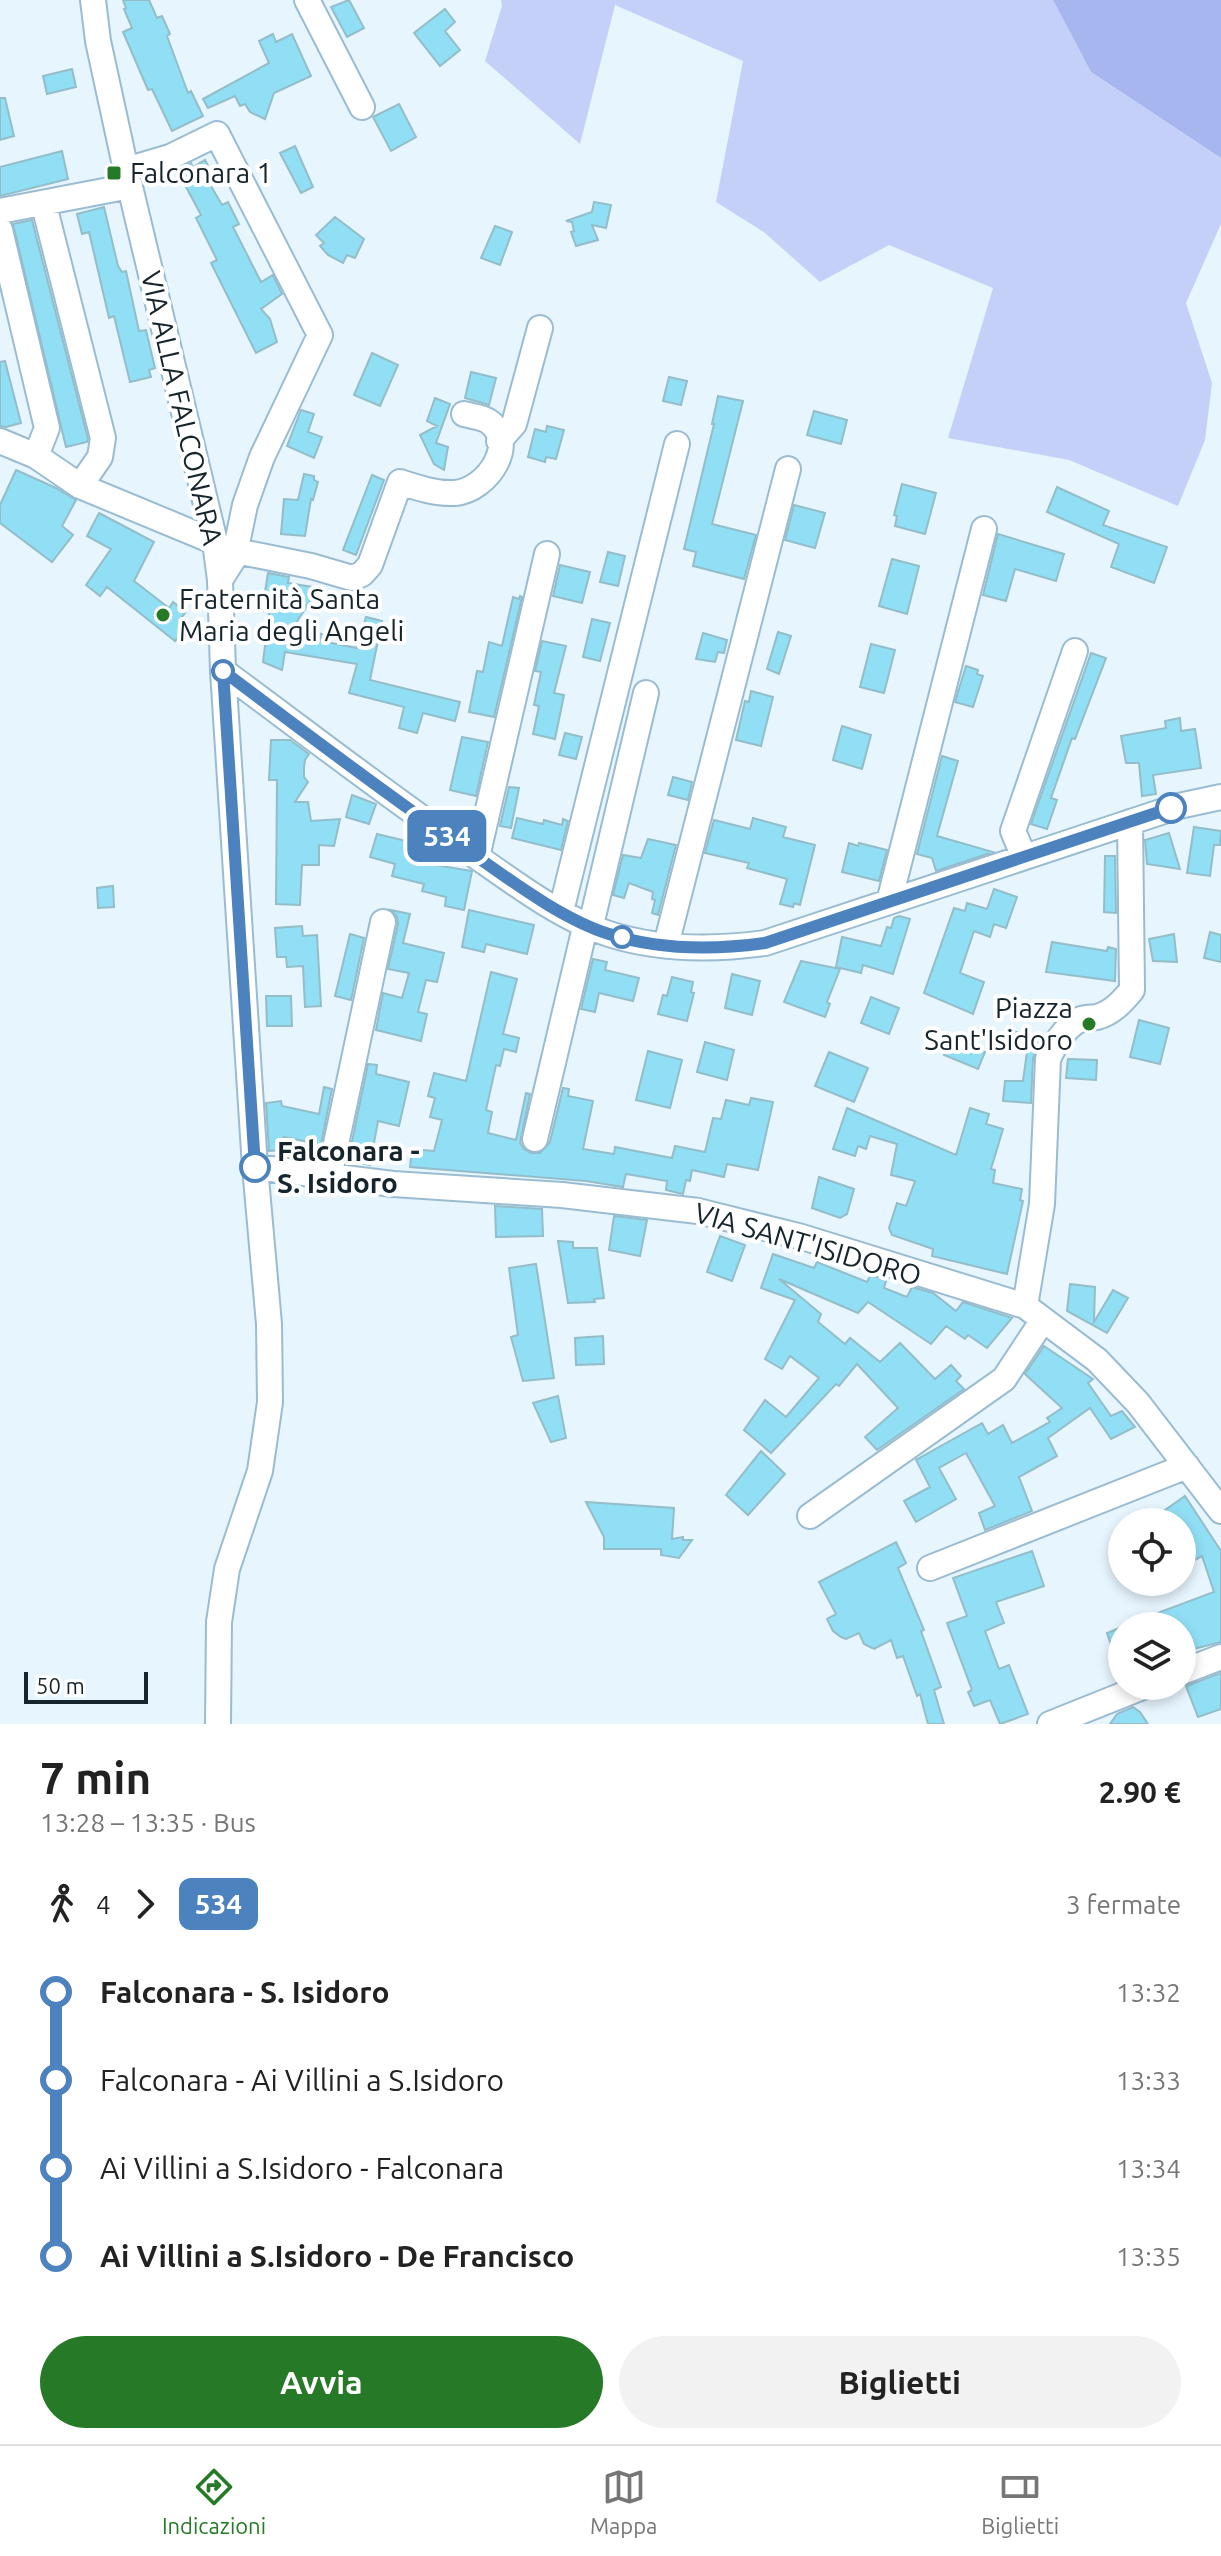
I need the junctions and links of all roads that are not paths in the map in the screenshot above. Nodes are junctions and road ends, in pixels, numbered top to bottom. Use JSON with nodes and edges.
{"nodes":[{"id":1,"x":93,"y":0,"type":"edge"},
{"id":2,"x":307,"y":0,"type":"edge"},
{"id":3,"x":362,"y":107,"type":"dead end"},
{"id":4,"x":128,"y":178,"type":"junction"},
{"id":5,"x":0,"y":211,"type":"edge"},
{"id":6,"x":47,"y":217,"type":"dead end"},
{"id":7,"x":0,"y":230,"type":"edge"},
{"id":8,"x":0,"y":296,"type":"edge"},
{"id":9,"x":540,"y":328,"type":"dead end"},
{"id":10,"x":464,"y":414,"type":"dead end"},
{"id":11,"x":0,"y":441,"type":"edge"},
{"id":12,"x":499,"y":441,"type":"junction"},
{"id":13,"x":677,"y":444,"type":"dead end"},
{"id":14,"x":39,"y":449,"type":"junction"},
{"id":15,"x":788,"y":469,"type":"dead end"},
{"id":16,"x":80,"y":486,"type":"junction"},
{"id":17,"x":984,"y":529,"type":"dead end"},
{"id":18,"x":226,"y":546,"type":"junction"},
{"id":19,"x":547,"y":554,"type":"dead end"},
{"id":20,"x":1075,"y":651,"type":"dead end"},
{"id":21,"x":223,"y":671,"type":"junction"},
{"id":22,"x":646,"y":693,"type":"dead end"},
{"id":23,"x":1221,"y":797,"type":"edge"},
{"id":24,"x":1130,"y":822,"type":"junction"},
{"id":25,"x":477,"y":857,"type":"junction"},
{"id":26,"x":1024,"y":857,"type":"junction"},
{"id":27,"x":889,"y":902,"type":"junction"},
{"id":28,"x":561,"y":911,"type":"junction"},
{"id":29,"x":383,"y":922,"type":"dead end"},
{"id":30,"x":588,"y":924,"type":"junction"},
{"id":31,"x":666,"y":945,"type":"junction"},
{"id":32,"x":535,"y":1139,"type":"dead end"},
{"id":33,"x":255,"y":1167,"type":"junction"},
{"id":34,"x":329,"y":1177,"type":"junction"},
{"id":35,"x":1034,"y":1313,"type":"junction"},
{"id":36,"x":1187,"y":1466,"type":"junction"},
{"id":37,"x":1221,"y":1511,"type":"edge"},
{"id":38,"x":810,"y":1516,"type":"dead end"},
{"id":39,"x":930,"y":1568,"type":"dead end"},
{"id":40,"x":1221,"y":1657,"type":"edge"},
{"id":41,"x":1196,"y":1667,"type":"edge"},
{"id":42,"x":1110,"y":1700,"type":"edge"},
{"id":43,"x":218,"y":1724,"type":"edge"},
{"id":44,"x":1050,"y":1724,"type":"edge"}],
"edges":[{"from":1,"to":4,"type":"street","name":"VIA ALLA FALCONARA"},
{"from":2,"to":3,"type":"street"},
{"from":4,"to":5,"type":"street"},
{"from":4,"to":18,"type":"street","name":"VIA ALLA FALCONARA"},
{"from":4,"to":18,"type":"street"},
{"from":6,"to":16,"type":"street"},
{"from":7,"to":14,"type":"street"},
{"from":8,"to":14,"type":"street"},
{"from":9,"to":12,"type":"street"},
{"from":10,"to":12,"type":"street"},
{"from":11,"to":14,"type":"street"},
{"from":12,"to":18,"type":"street"},
{"from":13,"to":28,"type":"street"},
{"from":14,"to":16,"type":"street"},
{"from":15,"to":31,"type":"street"},
{"from":16,"to":18,"type":"street"},
{"from":17,"to":27,"type":"street"},
{"from":18,"to":21,"type":"street","name":"VIA ALLA FALCONARA"},
{"from":19,"to":25,"type":"street"},
{"from":20,"to":26,"type":"street"},
{"from":21,"to":25,"type":"street"},
{"from":21,"to":33,"type":"street","name":"VIA ALLA FALCONARA"},
{"from":22,"to":30,"type":"street"},
{"from":23,"to":24,"type":"street"},
{"from":24,"to":26,"type":"street"},
{"from":24,"to":35,"type":"street"},
{"from":25,"to":28,"type":"street"},
{"from":26,"to":27,"type":"street"},
{"from":27,"to":31,"type":"street"},
{"from":28,"to":30,"type":"street"},
{"from":29,"to":34,"type":"street"},
{"from":30,"to":31,"type":"street"},
{"from":30,"to":32,"type":"street"},
{"from":33,"to":34,"type":"street","name":"VIA SANT'ISIDORO"},
{"from":33,"to":43,"type":"street","name":"VIA ALLA FALCONARA"},
{"from":34,"to":35,"type":"street","name":"VIA SANT'ISIDORO"},
{"from":35,"to":36,"type":"street","name":"VIA SANT'ISIDORO"},
{"from":35,"to":38,"type":"street"},
{"from":36,"to":37,"type":"street","name":"VIA SANT'ISIDORO"},
{"from":36,"to":39,"type":"street"},
{"from":40,"to":41,"type":"street"},
{"from":42,"to":44,"type":"street"}]}
